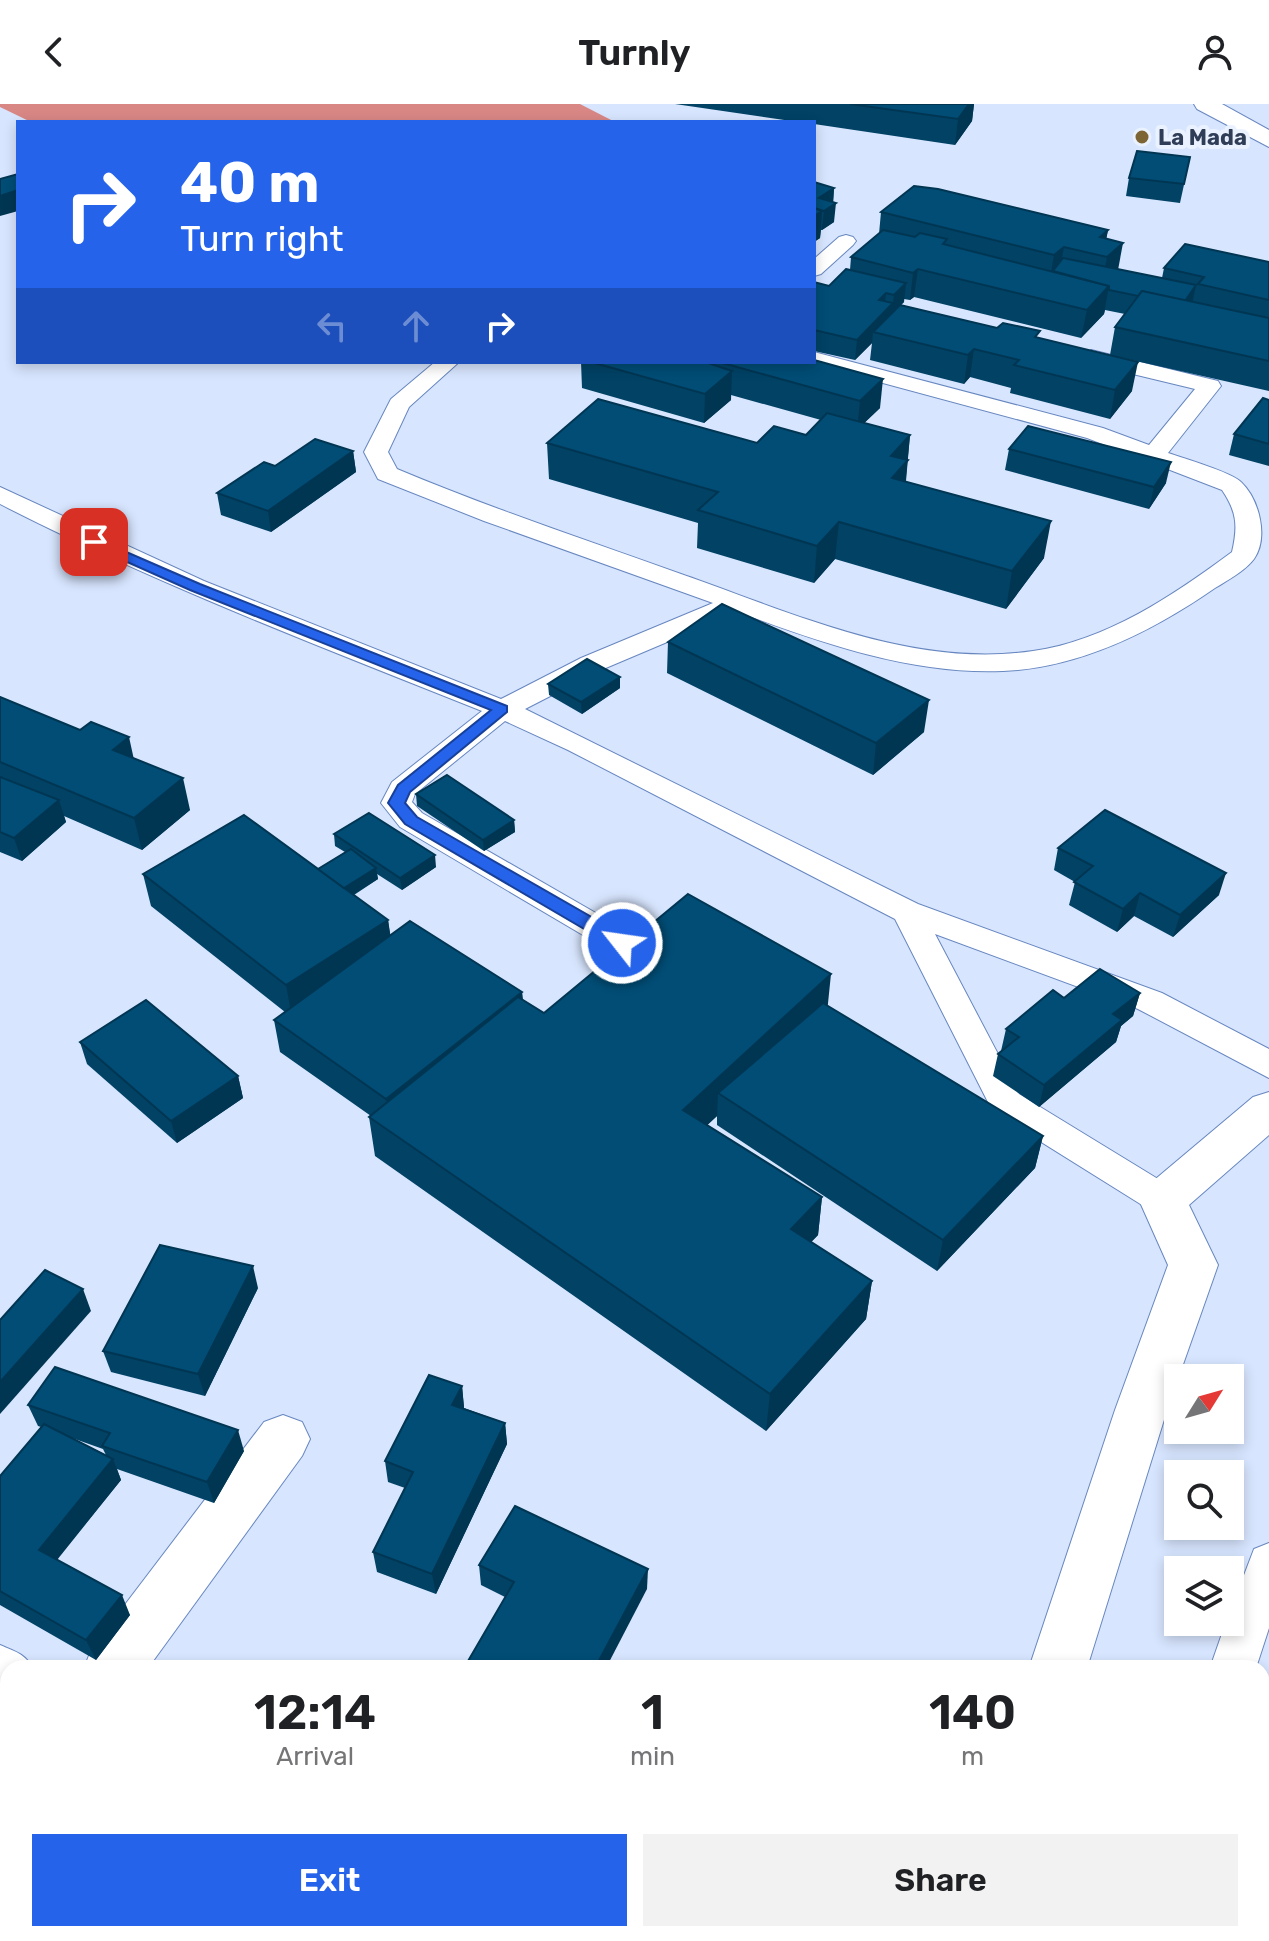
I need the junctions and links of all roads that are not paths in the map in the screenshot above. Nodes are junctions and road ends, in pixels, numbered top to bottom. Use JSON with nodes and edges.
{"nodes":[{"id":1,"x":1205,"y":104,"type":"edge"},
{"id":2,"x":1269,"y":140,"type":"edge"},
{"id":3,"x":846,"y":241,"type":"dead end"},
{"id":4,"x":816,"y":268,"type":"edge"},
{"id":5,"x":1071,"y":352,"type":"edge"},
{"id":6,"x":816,"y":360,"type":"edge"},
{"id":7,"x":446,"y":364,"type":"edge"},
{"id":8,"x":1154,"y":454,"type":"junction"},
{"id":9,"x":0,"y":494,"type":"edge"},
{"id":10,"x":735,"y":604,"type":"junction"},
{"id":11,"x":502,"y":709,"type":"junction"},
{"id":12,"x":907,"y":912,"type":"junction"},
{"id":13,"x":622,"y":943,"type":"dead end"},
{"id":14,"x":1269,"y":1065,"type":"edge"},
{"id":15,"x":1269,"y":1109,"type":"edge"},
{"id":16,"x":1163,"y":1200,"type":"junction"},
{"id":17,"x":283,"y":1439,"type":"dead end"},
{"id":18,"x":1269,"y":1563,"type":"edge"},
{"id":19,"x":119,"y":1660,"type":"edge"},
{"id":20,"x":1061,"y":1660,"type":"edge"},
{"id":21,"x":1236,"y":1660,"type":"edge"}],
"edges":[{"from":1,"to":2,"type":"street"},
{"from":3,"to":4,"type":"lane"},
{"from":5,"to":8,"type":"lane"},
{"from":6,"to":8,"type":"lane"},
{"from":7,"to":10,"type":"lane"},
{"from":8,"to":10,"type":"lane"},
{"from":9,"to":11,"type":"lane"},
{"from":10,"to":11,"type":"lane"},
{"from":11,"to":12,"type":"lane"},
{"from":11,"to":13,"type":"lane"},
{"from":12,"to":14,"type":"lane"},
{"from":12,"to":16,"type":"lane"},
{"from":15,"to":16,"type":"street"},
{"from":16,"to":20,"type":"street"},
{"from":17,"to":19,"type":"street"},
{"from":18,"to":21,"type":"lane"}]}
